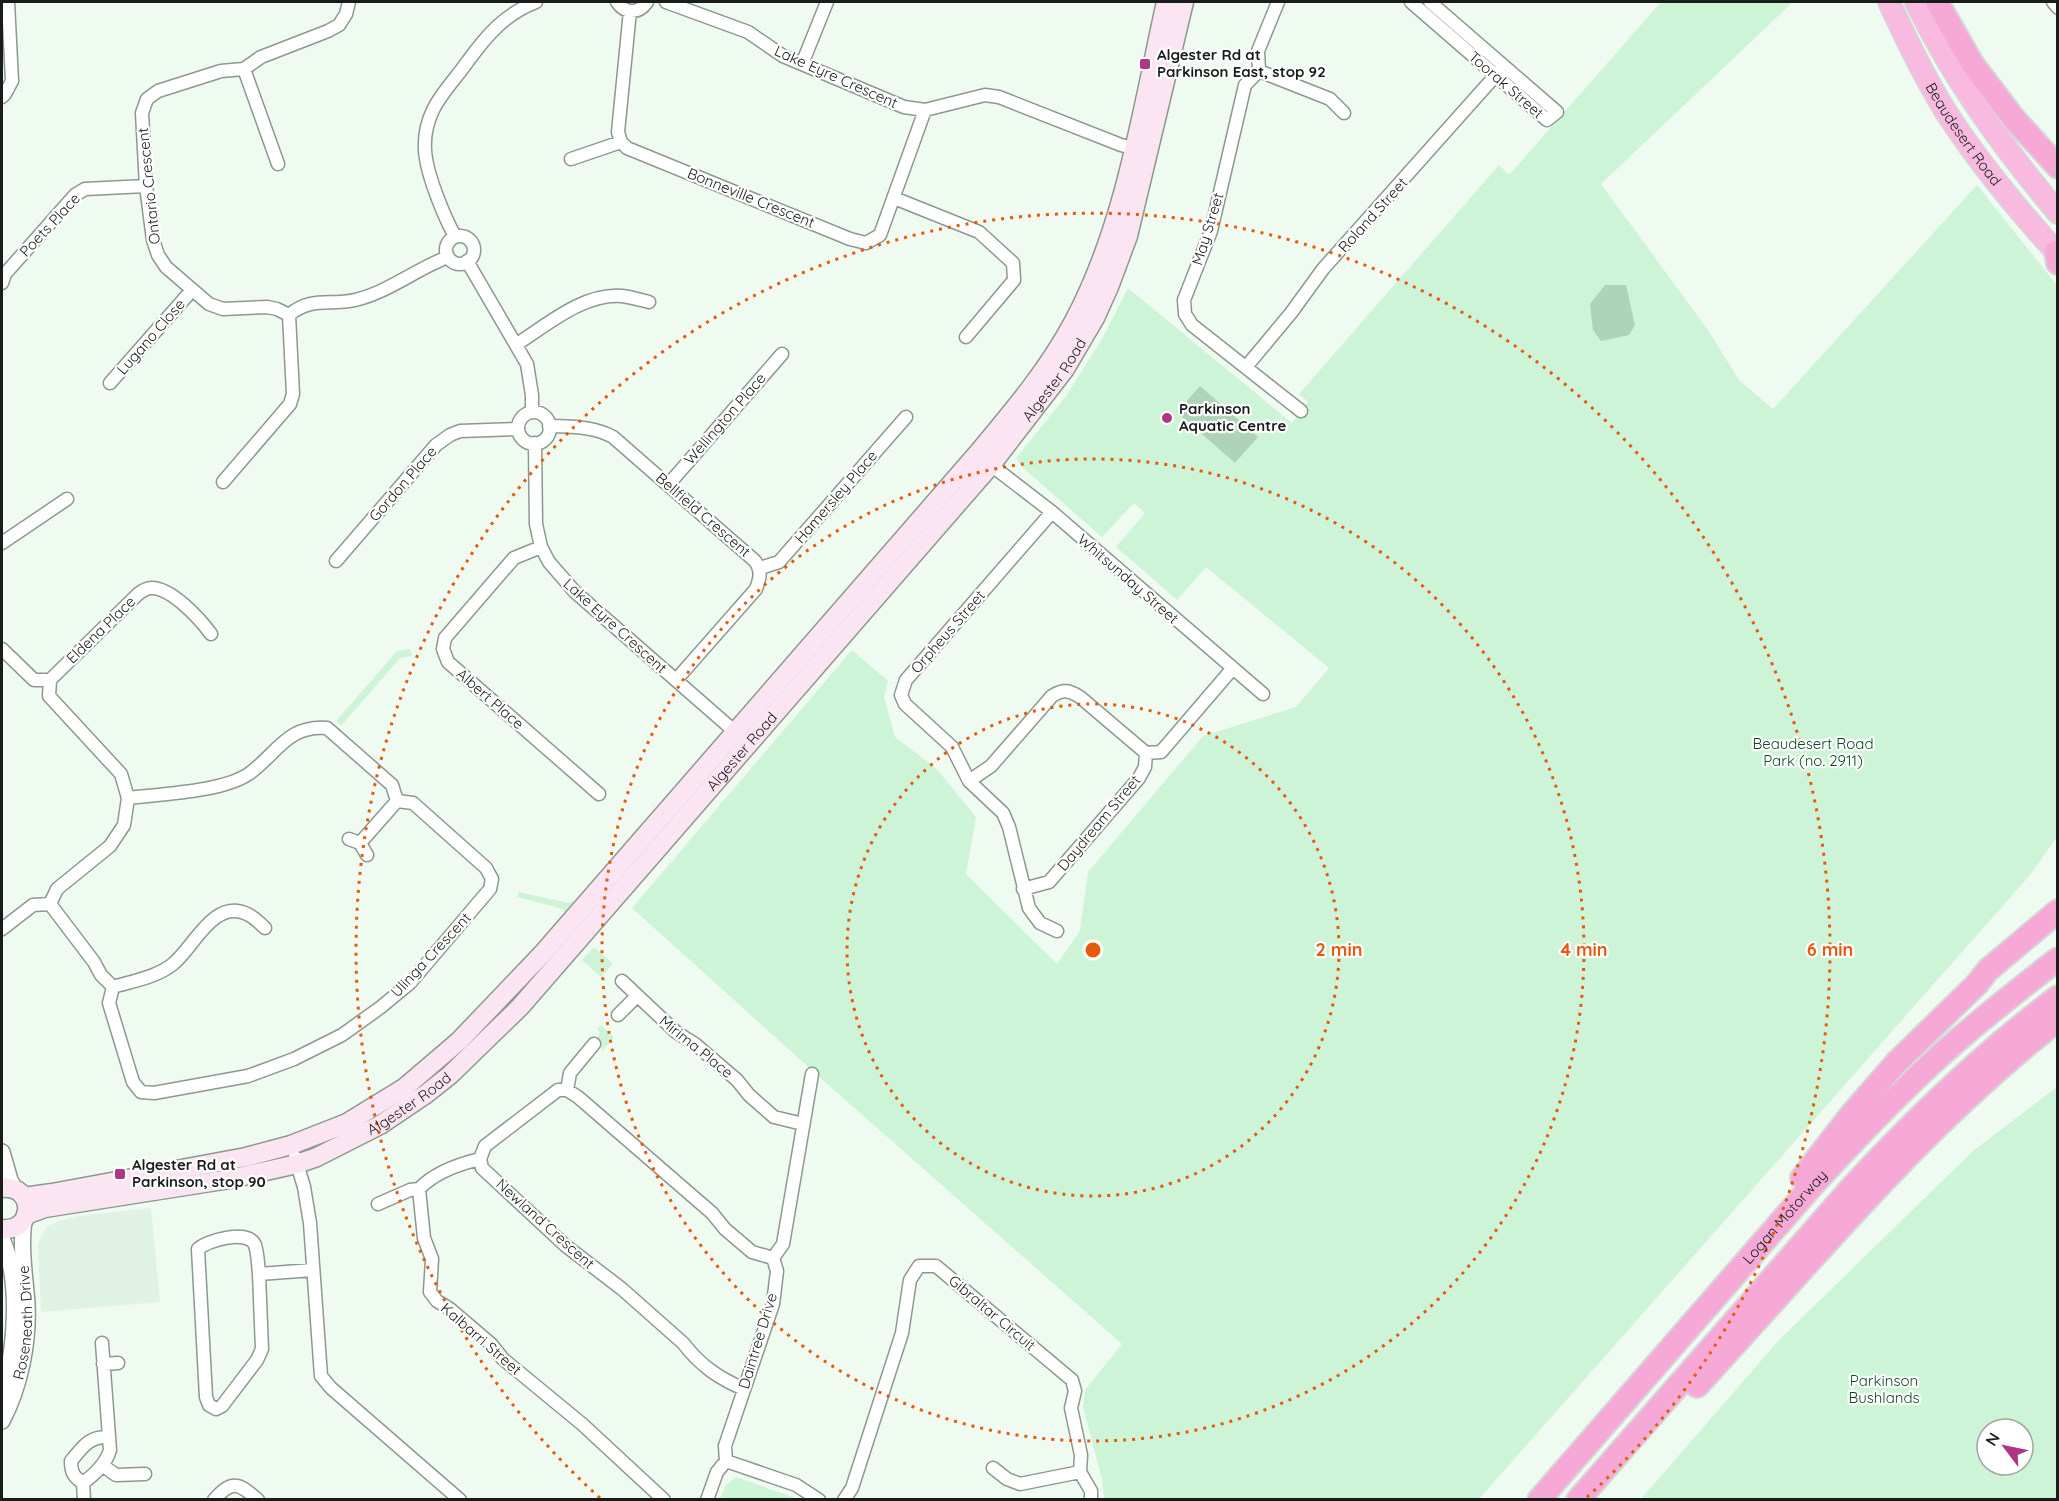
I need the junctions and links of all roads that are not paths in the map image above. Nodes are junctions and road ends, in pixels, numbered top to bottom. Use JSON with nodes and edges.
{"nodes":[{"id":1,"x":8,"y":2,"type":"edge"},
{"id":2,"x":349,"y":2,"type":"edge"},
{"id":3,"x":536,"y":2,"type":"edge"},
{"id":4,"x":617,"y":2,"type":"edge"},
{"id":5,"x":647,"y":2,"type":"edge"},
{"id":6,"x":666,"y":2,"type":"edge"},
{"id":7,"x":827,"y":2,"type":"edge"},
{"id":8,"x":1166,"y":2,"type":"edge"},
{"id":9,"x":1184,"y":2,"type":"edge"},
{"id":10,"x":1278,"y":2,"type":"edge"},
{"id":11,"x":1411,"y":2,"type":"edge"},
{"id":12,"x":1430,"y":2,"type":"edge"},
{"id":13,"x":1889,"y":2,"type":"edge"},
{"id":14,"x":1916,"y":2,"type":"edge"},
{"id":15,"x":1937,"y":2,"type":"edge"},
{"id":16,"x":2053,"y":2,"type":"edge"},
{"id":17,"x":2058,"y":8,"type":"edge"},
{"id":18,"x":630,"y":11,"type":"junction"},
{"id":19,"x":802,"y":64,"type":"junction"},
{"id":20,"x":1504,"y":66,"type":"junction"},
{"id":21,"x":244,"y":69,"type":"junction"},
{"id":22,"x":1259,"y":71,"type":"junction"},
{"id":23,"x":1496,"y":76,"type":"junction"},
{"id":24,"x":2,"y":97,"type":"edge"},
{"id":25,"x":926,"y":110,"type":"junction"},
{"id":26,"x":1344,"y":113,"type":"dead end"},
{"id":27,"x":621,"y":142,"type":"junction"},
{"id":28,"x":2037,"y":145,"type":"junction"},
{"id":29,"x":1141,"y":150,"type":"junction"},
{"id":30,"x":2058,"y":156,"type":"edge"},
{"id":31,"x":571,"y":159,"type":"dead end"},
{"id":32,"x":278,"y":164,"type":"dead end"},
{"id":33,"x":2058,"y":167,"type":"edge"},
{"id":34,"x":146,"y":186,"type":"junction"},
{"id":35,"x":894,"y":198,"type":"junction"},
{"id":36,"x":2058,"y":213,"type":"edge"},
{"id":37,"x":455,"y":236,"type":"junction"},
{"id":38,"x":2057,"y":256,"type":"edge"},
{"id":39,"x":448,"y":257,"type":"junction"},
{"id":40,"x":468,"y":261,"type":"junction"},
{"id":41,"x":2,"y":283,"type":"edge"},
{"id":42,"x":192,"y":290,"type":"junction"},
{"id":43,"x":649,"y":302,"type":"dead end"},
{"id":44,"x":289,"y":315,"type":"junction"},
{"id":45,"x":966,"y":337,"type":"dead end"},
{"id":46,"x":517,"y":344,"type":"junction"},
{"id":47,"x":782,"y":354,"type":"dead end"},
{"id":48,"x":1246,"y":368,"type":"junction"},
{"id":49,"x":110,"y":383,"type":"dead end"},
{"id":50,"x":1301,"y":411,"type":"dead end"},
{"id":51,"x":532,"y":412,"type":"junction"},
{"id":52,"x":906,"y":417,"type":"dead end"},
{"id":53,"x":549,"y":426,"type":"junction"},
{"id":54,"x":518,"y":429,"type":"junction"},
{"id":55,"x":535,"y":443,"type":"junction"},
{"id":56,"x":976,"y":454,"type":"junction"},
{"id":57,"x":991,"y":465,"type":"junction"},
{"id":58,"x":223,"y":482,"type":"dead end"},
{"id":59,"x":668,"y":484,"type":"junction"},
{"id":60,"x":67,"y":499,"type":"dead end"},
{"id":61,"x":1052,"y":513,"type":"junction"},
{"id":62,"x":2,"y":543,"type":"edge"},
{"id":63,"x":541,"y":547,"type":"junction"},
{"id":64,"x":336,"y":561,"type":"dead end"},
{"id":65,"x":760,"y":568,"type":"junction"},
{"id":66,"x":211,"y":634,"type":"dead end"},
{"id":67,"x":2,"y":649,"type":"edge"},
{"id":68,"x":1233,"y":668,"type":"junction"},
{"id":69,"x":50,"y":680,"type":"junction"},
{"id":70,"x":676,"y":680,"type":"junction"},
{"id":71,"x":1263,"y":694,"type":"dead end"},
{"id":72,"x":742,"y":738,"type":"junction"},
{"id":73,"x":1146,"y":753,"type":"junction"},
{"id":74,"x":969,"y":781,"type":"junction"},
{"id":75,"x":599,"y":794,"type":"dead end"},
{"id":76,"x":128,"y":798,"type":"junction"},
{"id":77,"x":397,"y":801,"type":"junction"},
{"id":78,"x":367,"y":855,"type":"dead end"},
{"id":79,"x":1023,"y":889,"type":"junction"},
{"id":80,"x":50,"y":904,"type":"junction"},
{"id":81,"x":2058,"y":911,"type":"edge"},
{"id":82,"x":2058,"y":925,"type":"edge"},
{"id":83,"x":265,"y":928,"type":"dead end"},
{"id":84,"x":2,"y":929,"type":"edge"},
{"id":85,"x":1057,"y":931,"type":"dead end"},
{"id":86,"x":2058,"y":959,"type":"edge"},
{"id":87,"x":622,"y":981,"type":"dead end"},
{"id":88,"x":1977,"y":984,"type":"junction"},
{"id":89,"x":113,"y":987,"type":"junction"},
{"id":90,"x":637,"y":996,"type":"junction"},
{"id":91,"x":2058,"y":997,"type":"edge"},
{"id":92,"x":618,"y":1015,"type":"dead end"},
{"id":93,"x":2058,"y":1020,"type":"edge"},
{"id":94,"x":2058,"y":1031,"type":"edge"},
{"id":95,"x":594,"y":1044,"type":"dead end"},
{"id":96,"x":2008,"y":1060,"type":"junction"},
{"id":97,"x":812,"y":1074,"type":"dead end"},
{"id":98,"x":567,"y":1090,"type":"junction"},
{"id":99,"x":803,"y":1124,"type":"junction"},
{"id":100,"x":291,"y":1145,"type":"junction"},
{"id":101,"x":2,"y":1152,"type":"edge"},
{"id":102,"x":480,"y":1159,"type":"junction"},
{"id":103,"x":297,"y":1164,"type":"junction"},
{"id":104,"x":419,"y":1189,"type":"junction"},
{"id":105,"x":18,"y":1202,"type":"edge"},
{"id":106,"x":378,"y":1204,"type":"dead end"},
{"id":107,"x":2,"y":1229,"type":"edge"},
{"id":108,"x":1775,"y":1230,"type":"junction"},
{"id":109,"x":2,"y":1239,"type":"edge"},
{"id":110,"x":773,"y":1258,"type":"junction"},
{"id":111,"x":313,"y":1270,"type":"junction"},
{"id":112,"x":259,"y":1274,"type":"junction"},
{"id":113,"x":102,"y":1343,"type":"dead end"},
{"id":114,"x":118,"y":1363,"type":"dead end"},
{"id":115,"x":103,"y":1364,"type":"junction"},
{"id":116,"x":744,"y":1389,"type":"junction"},
{"id":117,"x":2,"y":1396,"type":"edge"},
{"id":118,"x":2,"y":1421,"type":"edge"},
{"id":119,"x":108,"y":1437,"type":"junction"},
{"id":120,"x":726,"y":1461,"type":"junction"},
{"id":121,"x":102,"y":1465,"type":"junction"},
{"id":122,"x":993,"y":1468,"type":"dead end"},
{"id":123,"x":1080,"y":1472,"type":"junction"},
{"id":124,"x":146,"y":1474,"type":"dead end"},
{"id":125,"x":83,"y":1483,"type":"junction"},
{"id":126,"x":84,"y":1500,"type":"edge"},
{"id":127,"x":214,"y":1500,"type":"edge"},
{"id":128,"x":258,"y":1500,"type":"edge"},
{"id":129,"x":460,"y":1500,"type":"edge"},
{"id":130,"x":664,"y":1500,"type":"edge"},
{"id":131,"x":707,"y":1500,"type":"edge"},
{"id":132,"x":819,"y":1500,"type":"edge"},
{"id":133,"x":844,"y":1500,"type":"edge"},
{"id":134,"x":1091,"y":1500,"type":"edge"},
{"id":135,"x":1539,"y":1500,"type":"edge"},
{"id":136,"x":1578,"y":1500,"type":"edge"},
{"id":137,"x":1591,"y":1500,"type":"edge"}],
"edges":[{"from":1,"to":24,"type":"street"},
{"from":2,"to":21,"type":"street","name":"Ontario Crescent"},
{"from":3,"to":37,"type":"street"},
{"from":4,"to":18,"type":"street"},
{"from":5,"to":18,"type":"street"},
{"from":6,"to":19,"type":"street","name":"Lake Eyre Crescent"},
{"from":7,"to":19,"type":"street"},
{"from":8,"to":29,"type":"main road","name":"Algester Road"},
{"from":9,"to":29,"type":"main road","name":"Algester Road"},
{"from":10,"to":22,"type":"street","name":"May Street"},
{"from":11,"to":23,"type":"street","name":"Toorak Street"},
{"from":12,"to":20,"type":"street","name":"Toorak Street"},
{"from":13,"to":38,"type":"highway","name":"Beaudesert Road"},
{"from":14,"to":36,"type":"highway","name":"Beaudesert Road"},
{"from":15,"to":28,"type":"highway"},
{"from":16,"to":17,"type":"street"},
{"from":18,"to":27,"type":"street"},
{"from":19,"to":25,"type":"street","name":"Lake Eyre Crescent"},
{"from":20,"to":23,"type":"street","name":"Roland Street"},
{"from":20,"to":23,"type":"street","name":"Toorak Street"},
{"from":21,"to":32,"type":"street"},
{"from":21,"to":34,"type":"street","name":"Ontario Crescent"},
{"from":22,"to":26,"type":"street"},
{"from":22,"to":48,"type":"street","name":"May Street"},
{"from":23,"to":48,"type":"street","name":"Roland Street"},
{"from":25,"to":29,"type":"street","name":"Lake Eyre Crescent"},
{"from":25,"to":35,"type":"street","name":"Bonneville Crescent"},
{"from":27,"to":31,"type":"street"},
{"from":27,"to":35,"type":"street","name":"Bonneville Crescent"},
{"from":28,"to":30,"type":"highway"},
{"from":28,"to":33,"type":"highway"},
{"from":29,"to":56,"type":"main road","name":"Algester Road"},
{"from":29,"to":57,"type":"main road","name":"Algester Road"},
{"from":34,"to":41,"type":"street","name":"Poets Place"},
{"from":34,"to":42,"type":"street","name":"Ontario Crescent"},
{"from":35,"to":45,"type":"street"},
{"from":37,"to":39,"type":"street"},
{"from":37,"to":40,"type":"street"},
{"from":39,"to":40,"type":"street"},
{"from":39,"to":44,"type":"street"},
{"from":40,"to":46,"type":"street"},
{"from":42,"to":44,"type":"street","name":"Ontario Crescent"},
{"from":42,"to":49,"type":"street","name":"Lugano Close"},
{"from":43,"to":46,"type":"street"},
{"from":44,"to":58,"type":"street"},
{"from":46,"to":51,"type":"street"},
{"from":47,"to":59,"type":"street","name":"Wellington Place"},
{"from":48,"to":50,"type":"street","name":"May Street"},
{"from":51,"to":53,"type":"street"},
{"from":51,"to":54,"type":"street"},
{"from":52,"to":65,"type":"street","name":"Hamersley Place"},
{"from":53,"to":55,"type":"street"},
{"from":53,"to":59,"type":"street","name":"Bellfield Crescent"},
{"from":54,"to":55,"type":"street"},
{"from":54,"to":64,"type":"street","name":"Gordon Place"},
{"from":55,"to":63,"type":"street","name":"Lake Eyre Crescent"},
{"from":56,"to":57,"type":"main road"},
{"from":56,"to":72,"type":"main road","name":"Algester Road"},
{"from":57,"to":61,"type":"street","name":"Whitsunday Street"},
{"from":57,"to":72,"type":"main road","name":"Algester Road"},
{"from":59,"to":65,"type":"street","name":"Bellfield Crescent"},
{"from":60,"to":62,"type":"street"},
{"from":61,"to":68,"type":"street","name":"Whitsunday Street"},
{"from":61,"to":74,"type":"street","name":"Orpheus Street"},
{"from":63,"to":70,"type":"street","name":"Lake Eyre Crescent"},
{"from":63,"to":75,"type":"street","name":"Albert Place"},
{"from":65,"to":70,"type":"street","name":"Bellfield Crescent"},
{"from":66,"to":69,"type":"street","name":"Eldena Place"},
{"from":67,"to":69,"type":"street"},
{"from":68,"to":71,"type":"street","name":"Whitsunday Street"},
{"from":68,"to":73,"type":"street"},
{"from":69,"to":76,"type":"street"},
{"from":70,"to":72,"type":"street","name":"Lake Eyre Crescent"},
{"from":72,"to":100,"type":"main road","name":"Algester Road"},
{"from":72,"to":103,"type":"main road","name":"Algester Road"},
{"from":73,"to":74,"type":"street"},
{"from":73,"to":79,"type":"street","name":"Daydream Street"},
{"from":74,"to":79,"type":"street","name":"Orpheus Street"},
{"from":76,"to":77,"type":"street"},
{"from":76,"to":80,"type":"street"},
{"from":77,"to":78,"type":"street"},
{"from":77,"to":89,"type":"street","name":"Ulinga Crescent"},
{"from":79,"to":85,"type":"street","name":"Orpheus Street"},
{"from":80,"to":84,"type":"street"},
{"from":80,"to":89,"type":"street"},
{"from":81,"to":88,"type":"highway"},
{"from":82,"to":88,"type":"highway"},
{"from":83,"to":89,"type":"street"},
{"from":86,"to":108,"type":"highway","name":"Logan Motorway"},
{"from":87,"to":90,"type":"street","name":"Mirima Place"},
{"from":88,"to":108,"type":"highway"},
{"from":90,"to":92,"type":"street"},
{"from":90,"to":99,"type":"street","name":"Mirima Place"},
{"from":91,"to":136,"type":"highway","name":"Logan Motorway"},
{"from":93,"to":96,"type":"highway"},
{"from":94,"to":96,"type":"highway"},
{"from":95,"to":98,"type":"street"},
{"from":96,"to":137,"type":"highway"},
{"from":97,"to":99,"type":"street","name":"Daintree Drive"},
{"from":98,"to":102,"type":"street"},
{"from":98,"to":110,"type":"street"},
{"from":99,"to":110,"type":"street","name":"Daintree Drive"},
{"from":100,"to":103,"type":"street"},
{"from":100,"to":105,"type":"main road","name":"Algester Road"},
{"from":101,"to":105,"type":"street"},
{"from":102,"to":104,"type":"street"},
{"from":102,"to":116,"type":"street","name":"Newland Crescent"},
{"from":103,"to":105,"type":"main road","name":"Algester Road"},
{"from":103,"to":111,"type":"street"},
{"from":104,"to":106,"type":"street"},
{"from":104,"to":130,"type":"street","name":"Kalbarri Street"},
{"from":105,"to":107,"type":"main road"},
{"from":105,"to":118,"type":"street","name":"Roseneath Drive"},
{"from":108,"to":135,"type":"highway","name":"Logan Motorway"},
{"from":109,"to":117,"type":"street","name":"Roseneath Drive"},
{"from":110,"to":116,"type":"street","name":"Daintree Drive"},
{"from":111,"to":112,"type":"street"},
{"from":111,"to":129,"type":"street"},
{"from":112,"to":112,"type":"street"},
{"from":113,"to":115,"type":"street"},
{"from":114,"to":115,"type":"street"},
{"from":115,"to":119,"type":"street"},
{"from":116,"to":120,"type":"street","name":"Daintree Drive"},
{"from":119,"to":121,"type":"street"},
{"from":119,"to":125,"type":"street"},
{"from":120,"to":131,"type":"street","name":"Daintree Drive"},
{"from":120,"to":132,"type":"street"},
{"from":121,"to":124,"type":"street"},
{"from":121,"to":125,"type":"street"},
{"from":122,"to":123,"type":"street"},
{"from":123,"to":133,"type":"street","name":"Gibraltar Circuit"},
{"from":123,"to":134,"type":"street","name":"Gibraltar Circuit"},
{"from":125,"to":126,"type":"street"},
{"from":127,"to":128,"type":"street"}]}
